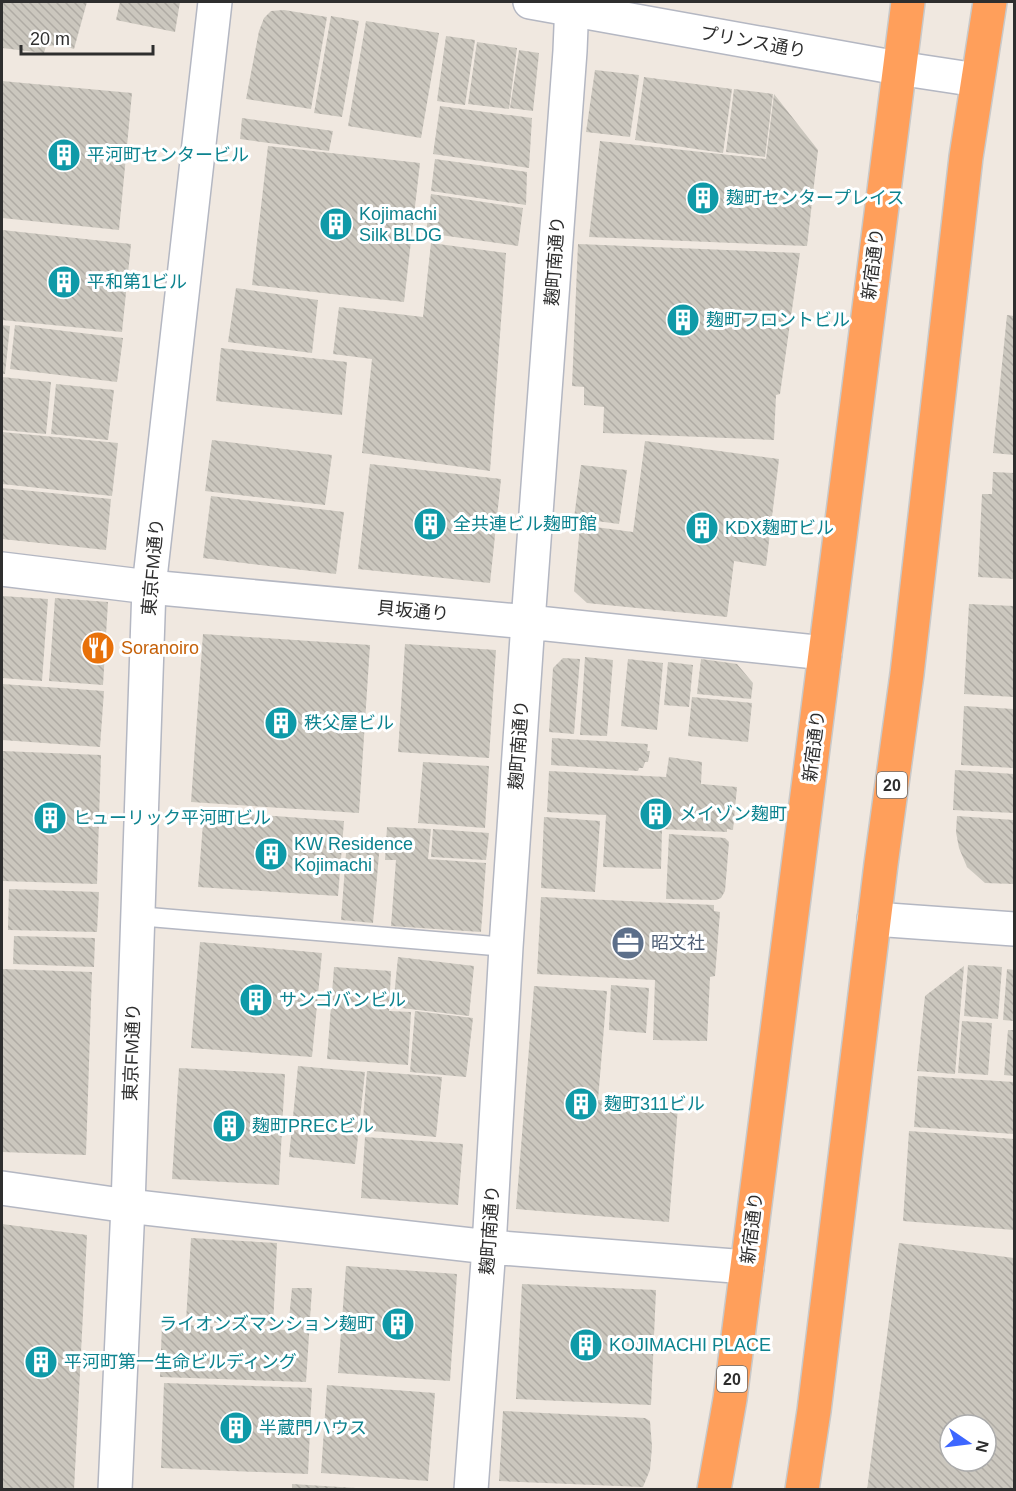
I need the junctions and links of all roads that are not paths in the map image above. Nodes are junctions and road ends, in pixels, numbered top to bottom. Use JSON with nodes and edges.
{"nodes":[{"id":1,"x":215,"y":2,"type":"edge"},
{"id":2,"x":530,"y":2,"type":"edge"},
{"id":3,"x":908,"y":2,"type":"edge"},
{"id":4,"x":990,"y":2,"type":"edge"},
{"id":5,"x":572,"y":6,"type":"edge"},
{"id":6,"x":898,"y":68,"type":"junction"},
{"id":7,"x":977,"y":81,"type":"junction"},
{"id":8,"x":2,"y":569,"type":"edge"},
{"id":9,"x":149,"y":587,"type":"junction"},
{"id":10,"x":528,"y":622,"type":"junction"},
{"id":11,"x":825,"y":653,"type":"junction"},
{"id":12,"x":137,"y":915,"type":"junction"},
{"id":13,"x":874,"y":919,"type":"junction"},
{"id":14,"x":1014,"y":929,"type":"edge"},
{"id":15,"x":506,"y":947,"type":"junction"},
{"id":16,"x":2,"y":1188,"type":"edge"},
{"id":17,"x":128,"y":1206,"type":"junction"},
{"id":18,"x":489,"y":1247,"type":"junction"},
{"id":19,"x":747,"y":1267,"type":"junction"},
{"id":20,"x":115,"y":1490,"type":"edge"},
{"id":21,"x":471,"y":1490,"type":"edge"},
{"id":22,"x":714,"y":1490,"type":"edge"},
{"id":23,"x":802,"y":1490,"type":"edge"}],
"edges":[{"from":1,"to":9,"type":"street","name":"東京FM通り"},
{"from":2,"to":5,"type":"street","name":"プリンス通り"},
{"from":3,"to":6,"type":"highway","name":"新宿通り","number":"20"},
{"from":4,"to":7,"type":"highway","number":"20"},
{"from":5,"to":6,"type":"street","name":"プリンス通り"},
{"from":5,"to":10,"type":"street","name":"麹町南通り"},
{"from":6,"to":7,"type":"street","name":"プリンス通り"},
{"from":6,"to":11,"type":"highway","name":"新宿通り","number":"20"},
{"from":7,"to":13,"type":"highway","number":"20"},
{"from":8,"to":9,"type":"street","name":"貝坂通り"},
{"from":9,"to":10,"type":"street","name":"貝坂通り"},
{"from":9,"to":12,"type":"street","name":"東京FM通り"},
{"from":10,"to":11,"type":"street","name":"貝坂通り"},
{"from":10,"to":15,"type":"street","name":"麹町南通り"},
{"from":11,"to":19,"type":"highway","name":"新宿通り","number":"20"},
{"from":12,"to":15,"type":"lane"},
{"from":12,"to":17,"type":"street","name":"東京FM通り"},
{"from":13,"to":14,"type":"street"},
{"from":13,"to":23,"type":"highway","number":"20"},
{"from":15,"to":18,"type":"street","name":"麹町南通り"},
{"from":16,"to":17,"type":"street"},
{"from":17,"to":18,"type":"street"},
{"from":17,"to":20,"type":"street","name":"東京FM通り"},
{"from":18,"to":19,"type":"street"},
{"from":18,"to":21,"type":"street","name":"麹町南通り"},
{"from":19,"to":22,"type":"highway","name":"新宿通り","number":"20"}]}
